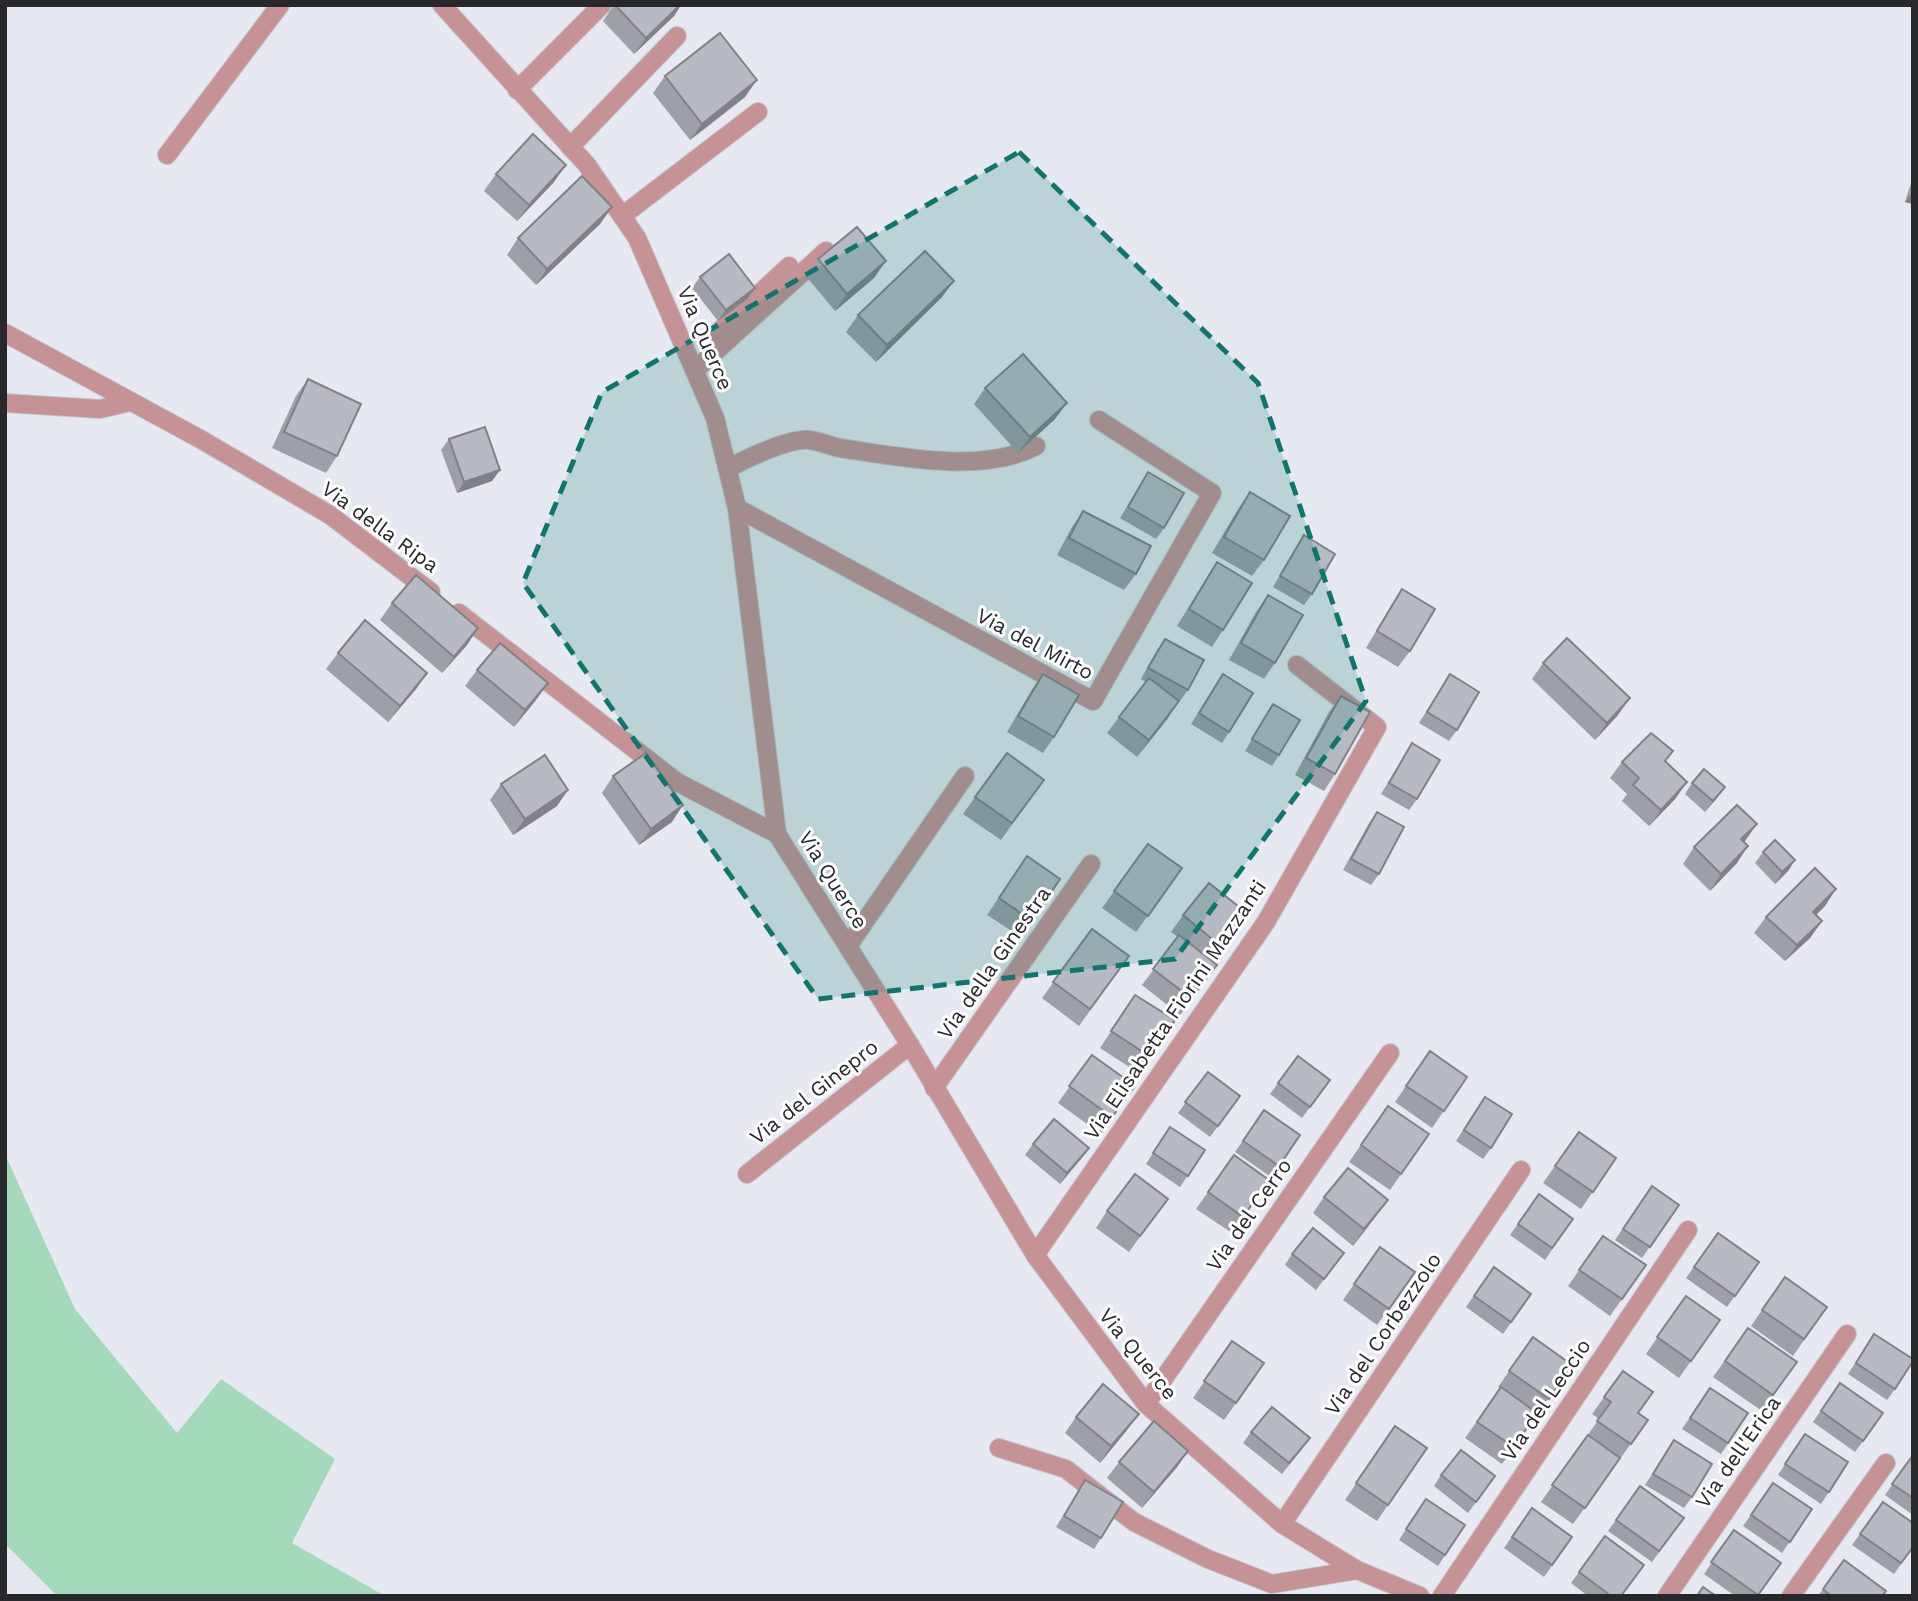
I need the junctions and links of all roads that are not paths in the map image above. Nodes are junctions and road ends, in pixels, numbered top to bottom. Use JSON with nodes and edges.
{"nodes":[{"id":1,"x":280,"y":5,"type":"edge"},
{"id":2,"x":442,"y":5,"type":"edge"},
{"id":3,"x":602,"y":5,"type":"edge"},
{"id":4,"x":677,"y":36,"type":"dead end"},
{"id":5,"x":517,"y":90,"type":"junction"},
{"id":6,"x":758,"y":112,"type":"dead end"},
{"id":7,"x":570,"y":147,"type":"junction"},
{"id":8,"x":167,"y":155,"type":"dead end"},
{"id":9,"x":622,"y":216,"type":"junction"},
{"id":10,"x":825,"y":251,"type":"edge"},
{"id":11,"x":789,"y":266,"type":"dead end"},
{"id":12,"x":5,"y":333,"type":"edge"},
{"id":13,"x":693,"y":364,"type":"junction"},
{"id":14,"x":130,"y":402,"type":"junction"},
{"id":15,"x":5,"y":403,"type":"edge"},
{"id":16,"x":1099,"y":420,"type":"dead end"},
{"id":17,"x":1036,"y":446,"type":"edge"},
{"id":18,"x":728,"y":469,"type":"junction"},
{"id":19,"x":737,"y":508,"type":"junction"},
{"id":20,"x":1297,"y":665,"type":"dead end"},
{"id":21,"x":965,"y":776,"type":"dead end"},
{"id":22,"x":777,"y":834,"type":"junction"},
{"id":23,"x":1091,"y":864,"type":"dead end"},
{"id":24,"x":848,"y":946,"type":"junction"},
{"id":25,"x":911,"y":1045,"type":"junction"},
{"id":26,"x":1390,"y":1053,"type":"dead end"},
{"id":27,"x":934,"y":1088,"type":"junction"},
{"id":28,"x":1521,"y":1170,"type":"dead end"},
{"id":29,"x":747,"y":1174,"type":"dead end"},
{"id":30,"x":1688,"y":1230,"type":"dead end"},
{"id":31,"x":1035,"y":1255,"type":"junction"},
{"id":32,"x":1847,"y":1334,"type":"dead end"},
{"id":33,"x":1146,"y":1404,"type":"junction"},
{"id":34,"x":999,"y":1448,"type":"dead end"},
{"id":35,"x":1886,"y":1463,"type":"dead end"},
{"id":36,"x":1282,"y":1524,"type":"junction"},
{"id":37,"x":1357,"y":1570,"type":"junction"},
{"id":38,"x":1420,"y":1596,"type":"edge"},
{"id":39,"x":1442,"y":1596,"type":"edge"},
{"id":40,"x":1667,"y":1596,"type":"edge"},
{"id":41,"x":1791,"y":1596,"type":"edge"}],
"edges":[{"from":1,"to":8,"type":"street"},
{"from":2,"to":5,"type":"street","name":"Via Querce"},
{"from":3,"to":5,"type":"street"},
{"from":4,"to":7,"type":"street"},
{"from":5,"to":7,"type":"street","name":"Via Querce"},
{"from":6,"to":9,"type":"street"},
{"from":7,"to":9,"type":"street","name":"Via Querce"},
{"from":9,"to":13,"type":"street","name":"Via Querce"},
{"from":10,"to":13,"type":"street"},
{"from":11,"to":13,"type":"street"},
{"from":12,"to":14,"type":"street","name":"Via della Ripa"},
{"from":13,"to":18,"type":"street","name":"Via Querce"},
{"from":14,"to":15,"type":"street"},
{"from":14,"to":22,"type":"street","name":"Via della Ripa"},
{"from":16,"to":19,"type":"street","name":"Via del Mirto"},
{"from":17,"to":18,"type":"street"},
{"from":18,"to":19,"type":"street","name":"Via Querce"},
{"from":19,"to":22,"type":"street","name":"Via Querce"},
{"from":20,"to":31,"type":"street","name":"Via Elisabetta Fiorini Mazzanti"},
{"from":21,"to":24,"type":"street"},
{"from":22,"to":24,"type":"street","name":"Via Querce"},
{"from":23,"to":27,"type":"street","name":"Via della Ginestra"},
{"from":24,"to":25,"type":"street","name":"Via Querce"},
{"from":25,"to":27,"type":"street","name":"Via Querce"},
{"from":25,"to":29,"type":"street","name":"Via del Ginepro"},
{"from":26,"to":33,"type":"street","name":"Via del Cerro"},
{"from":27,"to":31,"type":"street","name":"Via Querce"},
{"from":28,"to":36,"type":"street","name":"Via del Corbezzolo"},
{"from":30,"to":39,"type":"street","name":"Via del Leccio"},
{"from":31,"to":33,"type":"street","name":"Via Querce"},
{"from":32,"to":40,"type":"street","name":"Via dell'Erica"},
{"from":33,"to":36,"type":"street","name":"Via Querce"},
{"from":34,"to":37,"type":"street"},
{"from":35,"to":41,"type":"street"},
{"from":36,"to":37,"type":"street","name":"Via Querce"},
{"from":37,"to":38,"type":"street","name":"Via Querce"}]}
